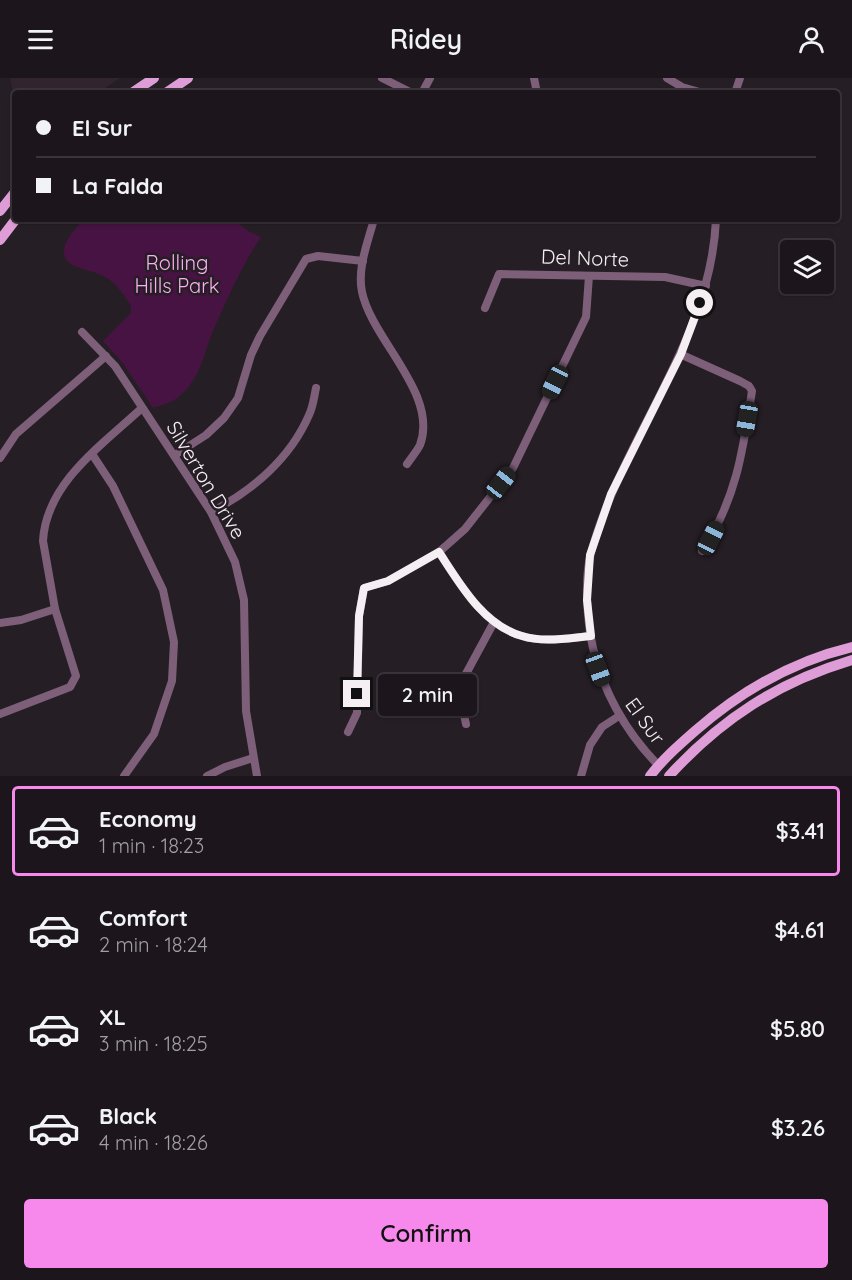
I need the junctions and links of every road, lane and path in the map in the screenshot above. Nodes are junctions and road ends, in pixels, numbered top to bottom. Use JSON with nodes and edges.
{"nodes":[{"id":1,"x":154,"y":78,"type":"edge"},
{"id":2,"x":188,"y":78,"type":"edge"},
{"id":3,"x":382,"y":78,"type":"edge"},
{"id":4,"x":667,"y":78,"type":"edge"},
{"id":5,"x":136,"y":90,"type":"edge"},
{"id":6,"x":170,"y":90,"type":"edge"},
{"id":7,"x":406,"y":90,"type":"edge"},
{"id":8,"x":692,"y":90,"type":"edge"},
{"id":9,"x":12,"y":196,"type":"edge"},
{"id":10,"x":0,"y":211,"type":"edge"},
{"id":11,"x":14,"y":222,"type":"edge"},
{"id":12,"x":373,"y":222,"type":"edge"},
{"id":13,"x":716,"y":222,"type":"edge"},
{"id":14,"x":0,"y":240,"type":"edge"},
{"id":15,"x":363,"y":261,"type":"junction"},
{"id":16,"x":589,"y":276,"type":"junction"},
{"id":17,"x":706,"y":286,"type":"junction"},
{"id":18,"x":485,"y":308,"type":"dead end"},
{"id":19,"x":82,"y":332,"type":"dead end"},
{"id":20,"x":681,"y":354,"type":"junction"},
{"id":21,"x":106,"y":356,"type":"junction"},
{"id":22,"x":316,"y":388,"type":"dead end"},
{"id":23,"x":142,"y":408,"type":"junction"},
{"id":24,"x":92,"y":454,"type":"junction"},
{"id":25,"x":174,"y":455,"type":"junction"},
{"id":26,"x":0,"y":458,"type":"edge"},
{"id":27,"x":407,"y":464,"type":"dead end"},
{"id":28,"x":211,"y":512,"type":"junction"},
{"id":29,"x":702,"y":551,"type":"dead end"},
{"id":30,"x":439,"y":552,"type":"junction"},
{"id":31,"x":55,"y":609,"type":"junction"},
{"id":32,"x":494,"y":622,"type":"junction"},
{"id":33,"x":0,"y":623,"type":"edge"},
{"id":34,"x":591,"y":636,"type":"junction"},
{"id":35,"x":852,"y":647,"type":"edge"},
{"id":36,"x":852,"y":660,"type":"edge"},
{"id":37,"x":0,"y":714,"type":"edge"},
{"id":38,"x":619,"y":717,"type":"junction"},
{"id":39,"x":466,"y":724,"type":"dead end"},
{"id":40,"x":348,"y":732,"type":"dead end"},
{"id":41,"x":689,"y":754,"type":"junction"},
{"id":42,"x":253,"y":758,"type":"junction"},
{"id":43,"x":658,"y":771,"type":"edge"},
{"id":44,"x":124,"y":776,"type":"edge"},
{"id":45,"x":207,"y":776,"type":"edge"},
{"id":46,"x":257,"y":776,"type":"edge"},
{"id":47,"x":581,"y":776,"type":"edge"},
{"id":48,"x":650,"y":776,"type":"edge"},
{"id":49,"x":669,"y":776,"type":"edge"}],
"edges":[{"from":1,"to":5,"type":"main road"},
{"from":2,"to":6,"type":"main road"},
{"from":3,"to":7,"type":"street"},
{"from":4,"to":8,"type":"street"},
{"from":9,"to":10,"type":"main road"},
{"from":11,"to":14,"type":"main road"},
{"from":12,"to":15,"type":"street"},
{"from":13,"to":17,"type":"street","name":"El Sur"},
{"from":15,"to":25,"type":"street"},
{"from":15,"to":27,"type":"street"},
{"from":16,"to":17,"type":"street","name":"Del Norte"},
{"from":16,"to":18,"type":"street","name":"Del Norte"},
{"from":16,"to":30,"type":"street"},
{"from":17,"to":20,"type":"street","name":"El Sur"},
{"from":19,"to":21,"type":"street","name":"Silverton Drive"},
{"from":20,"to":29,"type":"street"},
{"from":20,"to":34,"type":"street","name":"El Sur"},
{"from":21,"to":23,"type":"street","name":"Silverton Drive"},
{"from":21,"to":26,"type":"street"},
{"from":22,"to":28,"type":"street"},
{"from":23,"to":24,"type":"street"},
{"from":23,"to":25,"type":"street","name":"Silverton Drive"},
{"from":24,"to":31,"type":"street"},
{"from":24,"to":44,"type":"street"},
{"from":25,"to":28,"type":"street","name":"Silverton Drive"},
{"from":28,"to":42,"type":"street","name":"Silverton Drive"},
{"from":30,"to":32,"type":"street"},
{"from":30,"to":40,"type":"street"},
{"from":31,"to":33,"type":"street"},
{"from":31,"to":37,"type":"street"},
{"from":32,"to":34,"type":"street"},
{"from":32,"to":39,"type":"street"},
{"from":34,"to":38,"type":"street","name":"El Sur"},
{"from":35,"to":43,"type":"main road"},
{"from":36,"to":41,"type":"main road"},
{"from":38,"to":43,"type":"street","name":"El Sur"},
{"from":38,"to":47,"type":"street"},
{"from":41,"to":43,"type":"main road"},
{"from":41,"to":49,"type":"main road"},
{"from":42,"to":45,"type":"street"},
{"from":42,"to":46,"type":"street","name":"Silverton Drive"},
{"from":43,"to":48,"type":"main road"}]}
